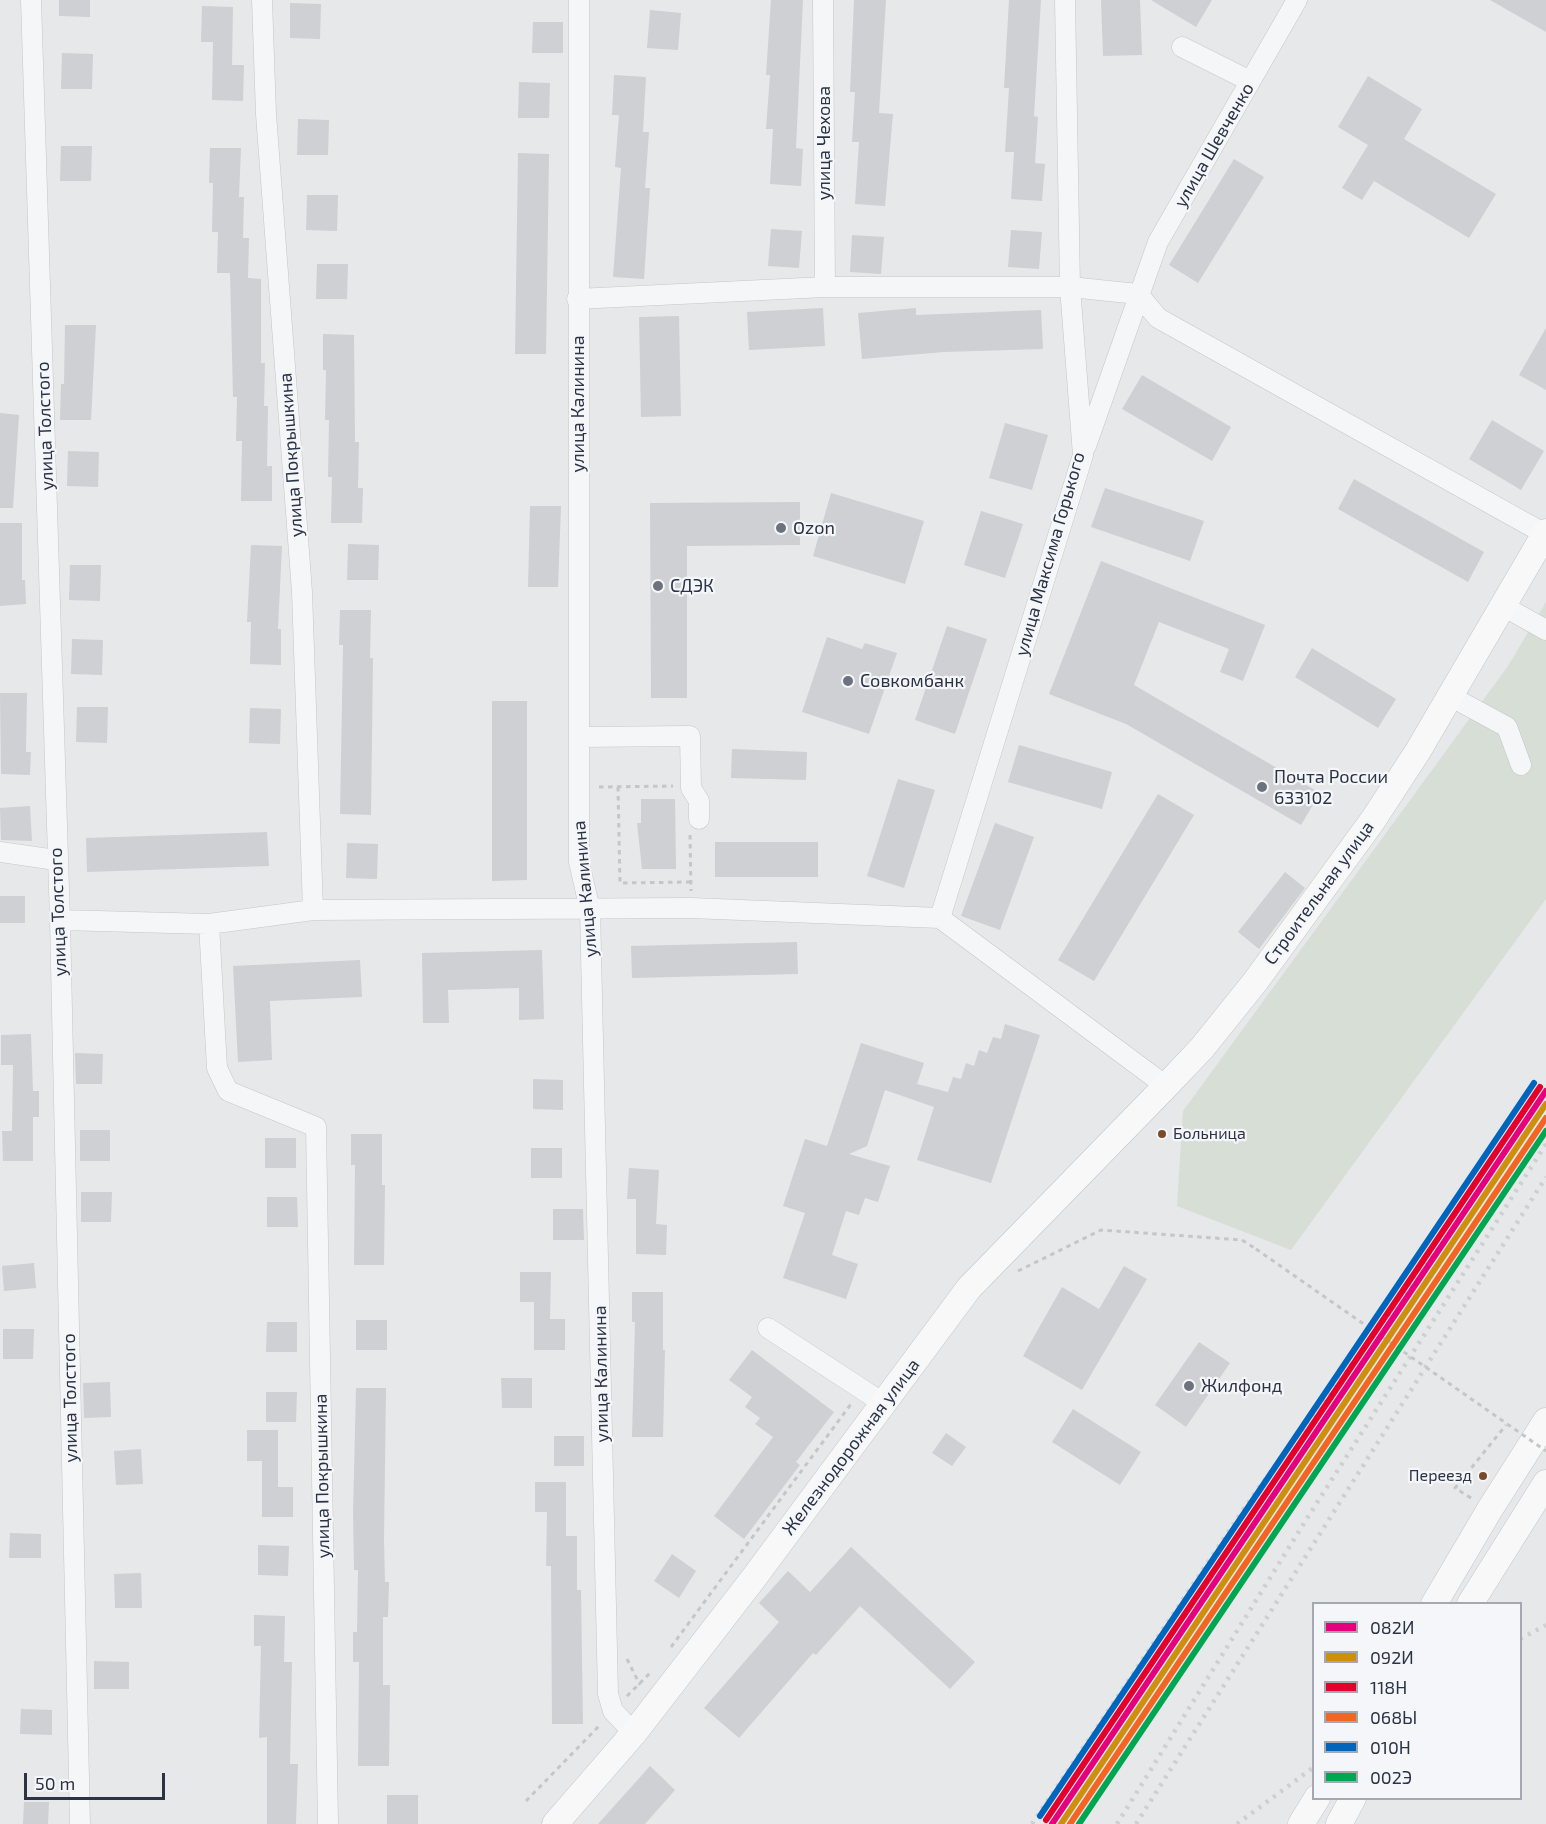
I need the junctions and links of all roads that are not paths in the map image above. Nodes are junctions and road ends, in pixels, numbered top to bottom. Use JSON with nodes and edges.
{"nodes":[{"id":1,"x":31,"y":0,"type":"edge"},
{"id":2,"x":262,"y":0,"type":"edge"},
{"id":3,"x":579,"y":0,"type":"edge"},
{"id":4,"x":823,"y":0,"type":"edge"},
{"id":5,"x":1065,"y":0,"type":"edge"},
{"id":6,"x":1297,"y":0,"type":"edge"},
{"id":7,"x":1182,"y":47,"type":"dead end"},
{"id":8,"x":1250,"y":81,"type":"junction"},
{"id":9,"x":825,"y":287,"type":"junction"},
{"id":10,"x":1070,"y":287,"type":"junction"},
{"id":11,"x":1138,"y":294,"type":"junction"},
{"id":12,"x":577,"y":299,"type":"junction"},
{"id":13,"x":1083,"y":455,"type":"junction"},
{"id":14,"x":1546,"y":533,"type":"edge"},
{"id":15,"x":1503,"y":606,"type":"junction"},
{"id":16,"x":1546,"y":630,"type":"edge"},
{"id":17,"x":1450,"y":696,"type":"junction"},
{"id":18,"x":579,"y":737,"type":"junction"},
{"id":19,"x":1521,"y":765,"type":"dead end"},
{"id":20,"x":695,"y":823,"type":"road end"},
{"id":21,"x":0,"y":852,"type":"edge"},
{"id":22,"x":56,"y":860,"type":"junction"},
{"id":23,"x":313,"y":910,"type":"junction"},
{"id":24,"x":590,"y":910,"type":"junction"},
{"id":25,"x":940,"y":918,"type":"junction"},
{"id":26,"x":60,"y":920,"type":"junction"},
{"id":27,"x":209,"y":924,"type":"junction"},
{"id":28,"x":1166,"y":1086,"type":"junction"},
{"id":29,"x":768,"y":1328,"type":"dead end"},
{"id":30,"x":884,"y":1403,"type":"junction"},
{"id":31,"x":1546,"y":1421,"type":"edge"},
{"id":32,"x":1546,"y":1483,"type":"edge"},
{"id":33,"x":1435,"y":1602,"type":"edge"},
{"id":34,"x":1471,"y":1602,"type":"edge"},
{"id":35,"x":634,"y":1733,"type":"junction"},
{"id":36,"x":1316,"y":1800,"type":"edge"},
{"id":37,"x":1352,"y":1800,"type":"edge"},
{"id":38,"x":80,"y":1824,"type":"edge"},
{"id":39,"x":328,"y":1824,"type":"edge"},
{"id":40,"x":555,"y":1824,"type":"edge"},
{"id":41,"x":1301,"y":1824,"type":"edge"},
{"id":42,"x":1339,"y":1824,"type":"edge"}],
"edges":[{"from":1,"to":22,"type":"street","name":"улица Толстого"},
{"from":2,"to":23,"type":"street","name":"улица Покрышкина"},
{"from":3,"to":12,"type":"street","name":"улица Калинина"},
{"from":4,"to":9,"type":"street","name":"улица Чехова"},
{"from":5,"to":10,"type":"street","name":"улица Максима Горького"},
{"from":6,"to":8,"type":"street","name":"улица Шевченко"},
{"from":7,"to":8,"type":"street"},
{"from":8,"to":11,"type":"street","name":"улица Шевченко"},
{"from":9,"to":10,"type":"street"},
{"from":9,"to":12,"type":"street"},
{"from":10,"to":11,"type":"street"},
{"from":10,"to":13,"type":"street","name":"улица Максима Горького"},
{"from":11,"to":13,"type":"street","name":"улица Шевченко"},
{"from":11,"to":14,"type":"street"},
{"from":12,"to":18,"type":"street","name":"улица Калинина"},
{"from":13,"to":25,"type":"street","name":"улица Максима Горького"},
{"from":14,"to":15,"type":"main road","name":"Строительная улица"},
{"from":15,"to":16,"type":"street"},
{"from":15,"to":17,"type":"main road","name":"Строительная улица"},
{"from":17,"to":19,"type":"street"},
{"from":17,"to":28,"type":"main road","name":"Строительная улица"},
{"from":18,"to":20,"type":"street"},
{"from":18,"to":24,"type":"street","name":"улица Калинина"},
{"from":21,"to":22,"type":"street"},
{"from":22,"to":26,"type":"street","name":"улица Толстого"},
{"from":23,"to":24,"type":"street"},
{"from":23,"to":27,"type":"street"},
{"from":24,"to":25,"type":"street"},
{"from":24,"to":35,"type":"street","name":"улица Калинина"},
{"from":25,"to":28,"type":"street"},
{"from":26,"to":27,"type":"street"},
{"from":26,"to":38,"type":"street","name":"улица Толстого"},
{"from":27,"to":39,"type":"street","name":"улица Покрышкина"},
{"from":28,"to":30,"type":"main road","name":"Железнодорожная улица"},
{"from":29,"to":30,"type":"street"},
{"from":30,"to":35,"type":"main road","name":"Железнодорожная улица"},
{"from":31,"to":33,"type":"main road"},
{"from":32,"to":34,"type":"main road"},
{"from":35,"to":40,"type":"main road","name":"Железнодорожная улица"},
{"from":36,"to":41,"type":"main road"},
{"from":37,"to":42,"type":"main road"}]}
